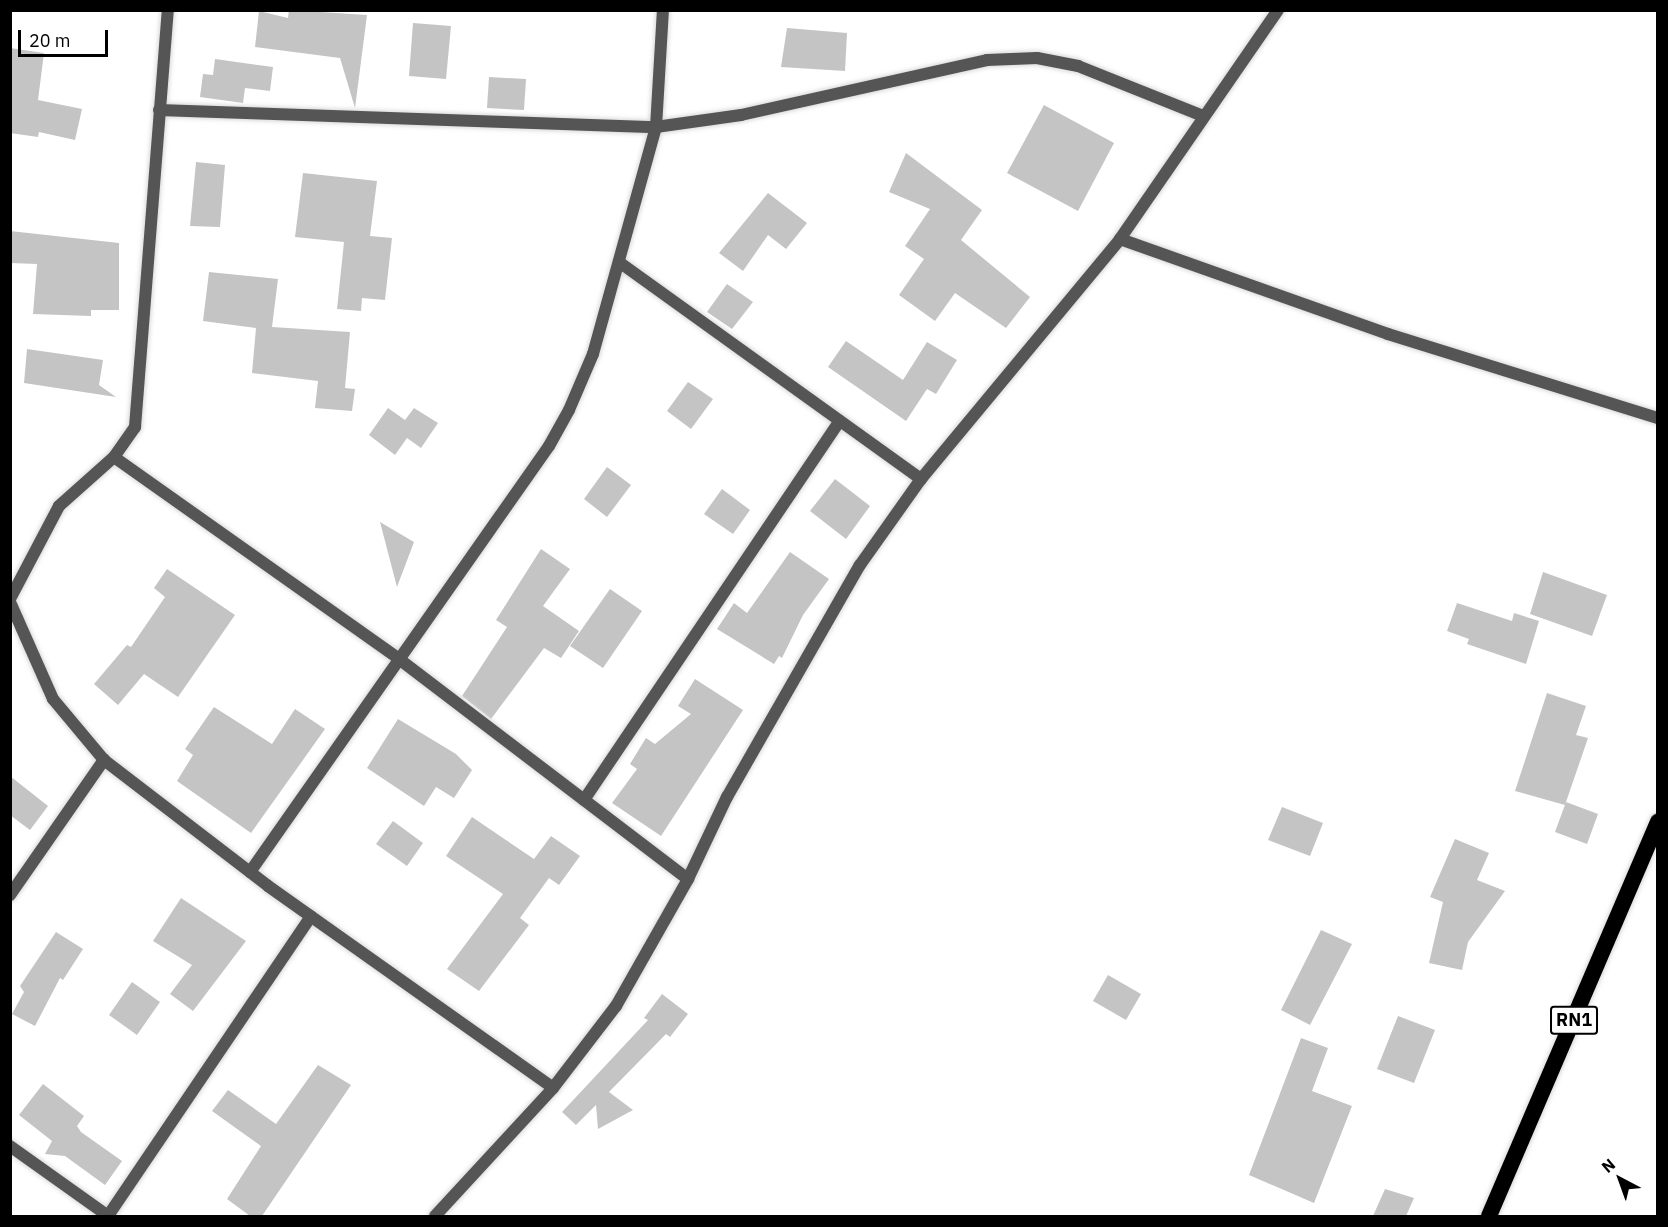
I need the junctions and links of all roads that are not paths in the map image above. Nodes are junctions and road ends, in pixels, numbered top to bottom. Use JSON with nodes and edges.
{"nodes":[{"id":1,"x":168,"y":10,"type":"edge"},
{"id":2,"x":663,"y":10,"type":"edge"},
{"id":3,"x":1278,"y":10,"type":"edge"},
{"id":4,"x":159,"y":110,"type":"junction"},
{"id":5,"x":1203,"y":116,"type":"junction"},
{"id":6,"x":656,"y":127,"type":"junction"},
{"id":7,"x":1120,"y":239,"type":"junction"},
{"id":8,"x":618,"y":262,"type":"junction"},
{"id":9,"x":1658,"y":418,"type":"edge"},
{"id":10,"x":840,"y":421,"type":"junction"},
{"id":11,"x":114,"y":457,"type":"junction"},
{"id":12,"x":921,"y":479,"type":"junction"},
{"id":13,"x":10,"y":600,"type":"edge"},
{"id":14,"x":399,"y":659,"type":"junction"},
{"id":15,"x":104,"y":760,"type":"junction"},
{"id":16,"x":584,"y":800,"type":"junction"},
{"id":17,"x":1658,"y":822,"type":"edge"},
{"id":18,"x":250,"y":872,"type":"junction"},
{"id":19,"x":688,"y":879,"type":"junction"},
{"id":20,"x":10,"y":895,"type":"edge"},
{"id":21,"x":311,"y":916,"type":"junction"},
{"id":22,"x":553,"y":1088,"type":"junction"},
{"id":23,"x":10,"y":1146,"type":"edge"},
{"id":24,"x":108,"y":1216,"type":"edge"},
{"id":25,"x":435,"y":1216,"type":"edge"},
{"id":26,"x":1489,"y":1216,"type":"edge"}],
"edges":[{"from":1,"to":4,"type":"street"},
{"from":2,"to":6,"type":"street"},
{"from":3,"to":5,"type":"street"},
{"from":4,"to":6,"type":"street"},
{"from":4,"to":11,"type":"street"},
{"from":5,"to":6,"type":"street"},
{"from":5,"to":7,"type":"street"},
{"from":6,"to":8,"type":"street"},
{"from":7,"to":9,"type":"street"},
{"from":7,"to":12,"type":"street"},
{"from":8,"to":10,"type":"street"},
{"from":8,"to":14,"type":"street"},
{"from":10,"to":12,"type":"street"},
{"from":10,"to":16,"type":"street"},
{"from":11,"to":13,"type":"street"},
{"from":11,"to":14,"type":"street"},
{"from":12,"to":19,"type":"street"},
{"from":13,"to":15,"type":"street"},
{"from":14,"to":16,"type":"street"},
{"from":14,"to":18,"type":"street"},
{"from":15,"to":18,"type":"street"},
{"from":15,"to":20,"type":"street"},
{"from":16,"to":19,"type":"street"},
{"from":17,"to":26,"type":"highway","number":"RN1"},
{"from":18,"to":21,"type":"street"},
{"from":19,"to":22,"type":"street"},
{"from":21,"to":22,"type":"street"},
{"from":21,"to":24,"type":"street"},
{"from":22,"to":25,"type":"street"},
{"from":23,"to":24,"type":"street"}]}
